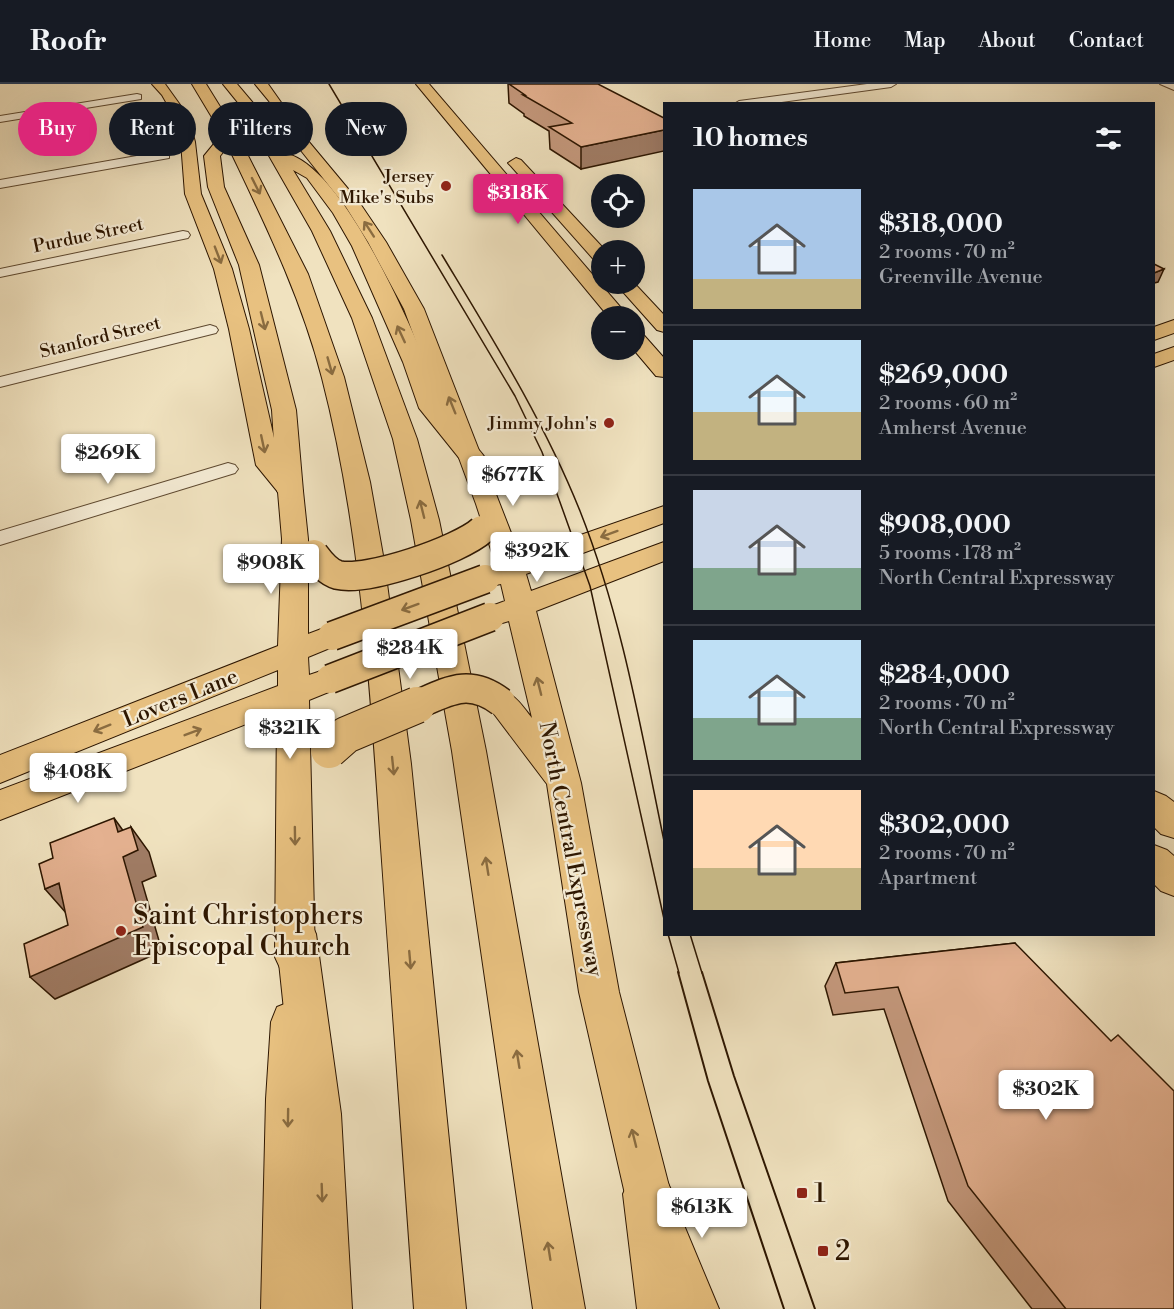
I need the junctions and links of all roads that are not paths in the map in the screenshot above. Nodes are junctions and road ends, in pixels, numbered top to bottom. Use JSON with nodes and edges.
{"nodes":[{"id":1,"x":158,"y":84,"type":"edge"},
{"id":2,"x":199,"y":84,"type":"edge"},
{"id":3,"x":230,"y":84,"type":"edge"},
{"id":4,"x":261,"y":84,"type":"edge"},
{"id":5,"x":891,"y":84,"type":"edge"},
{"id":6,"x":1165,"y":84,"type":"edge"},
{"id":7,"x":1174,"y":87,"type":"edge"},
{"id":8,"x":426,"y":89,"type":"edge"},
{"id":9,"x":451,"y":91,"type":"dead end"},
{"id":10,"x":138,"y":97,"type":"dead end"},
{"id":11,"x":210,"y":102,"type":"edge"},
{"id":12,"x":245,"y":102,"type":"edge"},
{"id":13,"x":754,"y":102,"type":"edge"},
{"id":14,"x":0,"y":119,"type":"edge"},
{"id":15,"x":476,"y":148,"type":"junction"},
{"id":16,"x":159,"y":156,"type":"edge"},
{"id":17,"x":212,"y":156,"type":"edge"},
{"id":18,"x":241,"y":156,"type":"edge"},
{"id":19,"x":276,"y":156,"type":"edge"},
{"id":20,"x":281,"y":156,"type":"edge"},
{"id":21,"x":0,"y":184,"type":"edge"},
{"id":22,"x":183,"y":235,"type":"dead end"},
{"id":23,"x":591,"y":246,"type":"edge"},
{"id":24,"x":0,"y":273,"type":"edge"},
{"id":25,"x":634,"y":294,"type":"edge"},
{"id":26,"x":610,"y":306,"type":"edge"},
{"id":27,"x":663,"y":325,"type":"edge"},
{"id":28,"x":210,"y":330,"type":"dead end"},
{"id":29,"x":645,"y":349,"type":"edge"},
{"id":30,"x":1174,"y":353,"type":"edge"},
{"id":31,"x":1155,"y":361,"type":"edge"},
{"id":32,"x":663,"y":370,"type":"edge"},
{"id":33,"x":0,"y":382,"type":"edge"},
{"id":34,"x":473,"y":459,"type":"junction"},
{"id":35,"x":228,"y":470,"type":"dead end"},
{"id":36,"x":290,"y":491,"type":"junction"},
{"id":37,"x":489,"y":504,"type":"junction"},
{"id":38,"x":663,"y":514,"type":"edge"},
{"id":39,"x":0,"y":538,"type":"edge"},
{"id":40,"x":304,"y":547,"type":"junction"},
{"id":41,"x":663,"y":551,"type":"edge"},
{"id":42,"x":498,"y":574,"type":"junction"},
{"id":43,"x":519,"y":606,"type":"junction"},
{"id":44,"x":293,"y":651,"type":"junction"},
{"id":45,"x":294,"y":693,"type":"junction"},
{"id":46,"x":0,"y":769,"type":"edge"},
{"id":47,"x":564,"y":783,"type":"junction"},
{"id":48,"x":294,"y":799,"type":"junction"},
{"id":49,"x":0,"y":805,"type":"edge"},
{"id":50,"x":1155,"y":807,"type":"edge"},
{"id":51,"x":1174,"y":823,"type":"edge"},
{"id":52,"x":1155,"y":862,"type":"edge"},
{"id":53,"x":1174,"y":879,"type":"edge"},
{"id":54,"x":296,"y":934,"type":"junction"},
{"id":55,"x":648,"y":1194,"type":"junction"},
{"id":56,"x":286,"y":1309,"type":"edge"},
{"id":57,"x":326,"y":1309,"type":"edge"},
{"id":58,"x":440,"y":1309,"type":"edge"},
{"id":59,"x":559,"y":1309,"type":"edge"},
{"id":60,"x":663,"y":1309,"type":"edge"},
{"id":61,"x":694,"y":1309,"type":"edge"}],
"edges":[{"from":1,"to":36,"type":"main road","one_way":true},
{"from":2,"to":11,"type":"highway"},
{"from":3,"to":12,"type":"highway"},
{"from":34,"to":4,"type":"main road","name":"North Central Expressway","one_way":true},
{"from":5,"to":13,"type":"street"},
{"from":6,"to":7,"type":"street"},
{"from":8,"to":9,"type":"main road"},
{"from":8,"to":15,"type":"main road"},
{"from":10,"to":14,"type":"street"},
{"from":15,"to":23,"type":"main road"},
{"from":15,"to":26,"type":"main road"},
{"from":16,"to":21,"type":"street"},
{"from":17,"to":36,"type":"highway","one_way":true},
{"from":18,"to":58,"type":"highway","one_way":true},
{"from":59,"to":19,"type":"highway","one_way":true},
{"from":34,"to":20,"type":"highway","one_way":true},
{"from":22,"to":24,"type":"street","name":"Purdue Street"},
{"from":25,"to":27,"type":"main road"},
{"from":28,"to":33,"type":"street","name":"Stanford Street"},
{"from":29,"to":32,"type":"main road"},
{"from":30,"to":31,"type":"main road"},
{"from":34,"to":37,"type":"main road","name":"North Central Expressway"},
{"from":35,"to":39,"type":"street"},
{"from":36,"to":40,"type":"main road"},
{"from":37,"to":40,"type":"main road","bridge":true},
{"from":37,"to":42,"type":"main road","name":"North Central Expressway"},
{"from":38,"to":42,"type":"main road","name":"Lovers Lane","one_way":true},
{"from":40,"to":44,"type":"main road"},
{"from":41,"to":43,"type":"main road","name":"Lovers Lane"},
{"from":42,"to":43,"type":"main road","name":"North Central Expressway"},
{"from":42,"to":44,"type":"main road","name":"Lovers Lane","one_way":true,"bridge":true},
{"from":43,"to":45,"type":"main road","name":"Lovers Lane","bridge":true},
{"from":47,"to":43,"type":"main road","name":"North Central Expressway","one_way":true},
{"from":44,"to":45,"type":"main road"},
{"from":44,"to":46,"type":"main road","name":"Lovers Lane","one_way":true},
{"from":45,"to":48,"type":"main road"},
{"from":49,"to":45,"type":"main road","name":"Lovers Lane","one_way":true},
{"from":47,"to":48,"type":"main road","bridge":true},
{"from":55,"to":47,"type":"main road","name":"North Central Expressway","one_way":true},
{"from":48,"to":54,"type":"main road","one_way":true},
{"from":50,"to":51,"type":"main road"},
{"from":52,"to":53,"type":"main road"},
{"from":54,"to":56,"type":"main road","one_way":true},
{"from":54,"to":57,"type":"highway","one_way":true},
{"from":55,"to":60,"type":"highway"},
{"from":55,"to":61,"type":"main road","name":"North Central Expressway"}]}
